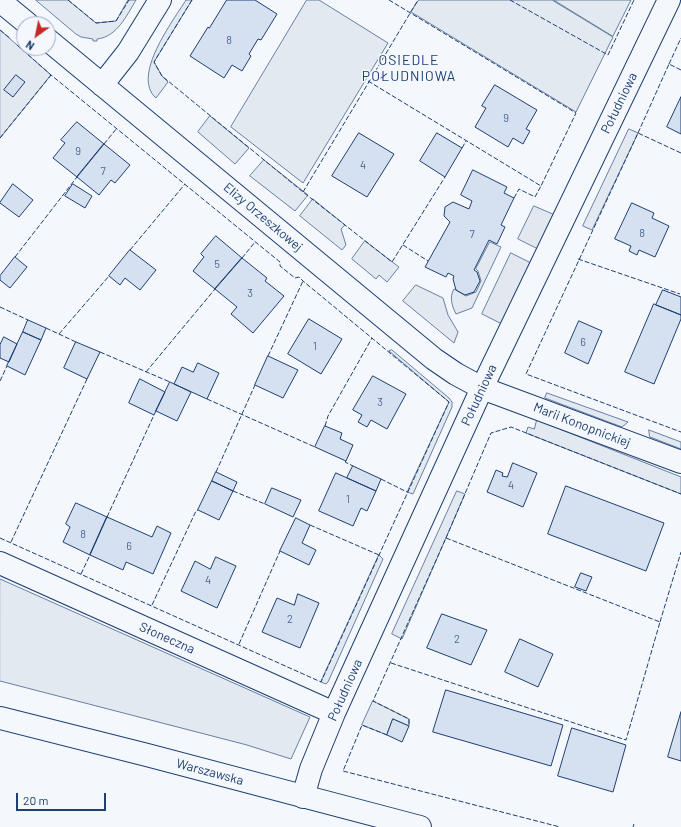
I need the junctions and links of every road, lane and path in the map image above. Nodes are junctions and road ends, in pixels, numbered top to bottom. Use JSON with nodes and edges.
{"nodes":[{"id":1,"x":160,"y":0,"type":"edge"},
{"id":2,"x":669,"y":0,"type":"edge"},
{"id":3,"x":0,"y":1,"type":"edge"},
{"id":4,"x":18,"y":16,"type":"edge"},
{"id":5,"x":56,"y":47,"type":"edge"},
{"id":6,"x":102,"y":85,"type":"junction"},
{"id":7,"x":482,"y":388,"type":"junction"},
{"id":8,"x":681,"y":462,"type":"edge"},
{"id":9,"x":0,"y":563,"type":"edge"},
{"id":10,"x":334,"y":713,"type":"junction"},
{"id":11,"x":0,"y":718,"type":"edge"},
{"id":12,"x":304,"y":797,"type":"junction"},
{"id":13,"x":420,"y":827,"type":"edge"}],
"edges":[{"from":1,"to":6,"type":"street"},
{"from":2,"to":7,"type":"street","name":"Południowa"},
{"from":3,"to":4,"type":"street"},
{"from":5,"to":6,"type":"street","name":"Elizy Orzeszkowej"},
{"from":6,"to":7,"type":"street","name":"Elizy Orzeszkowej"},
{"from":7,"to":8,"type":"street","name":"Marii Konopnickiej"},
{"from":7,"to":10,"type":"street","name":"Południowa"},
{"from":9,"to":10,"type":"street","name":"Słoneczna"},
{"from":10,"to":12,"type":"street","name":"Południowa"},
{"from":11,"to":12,"type":"street","name":"Warszawska"},
{"from":12,"to":13,"type":"street","name":"Warszawska"}]}
